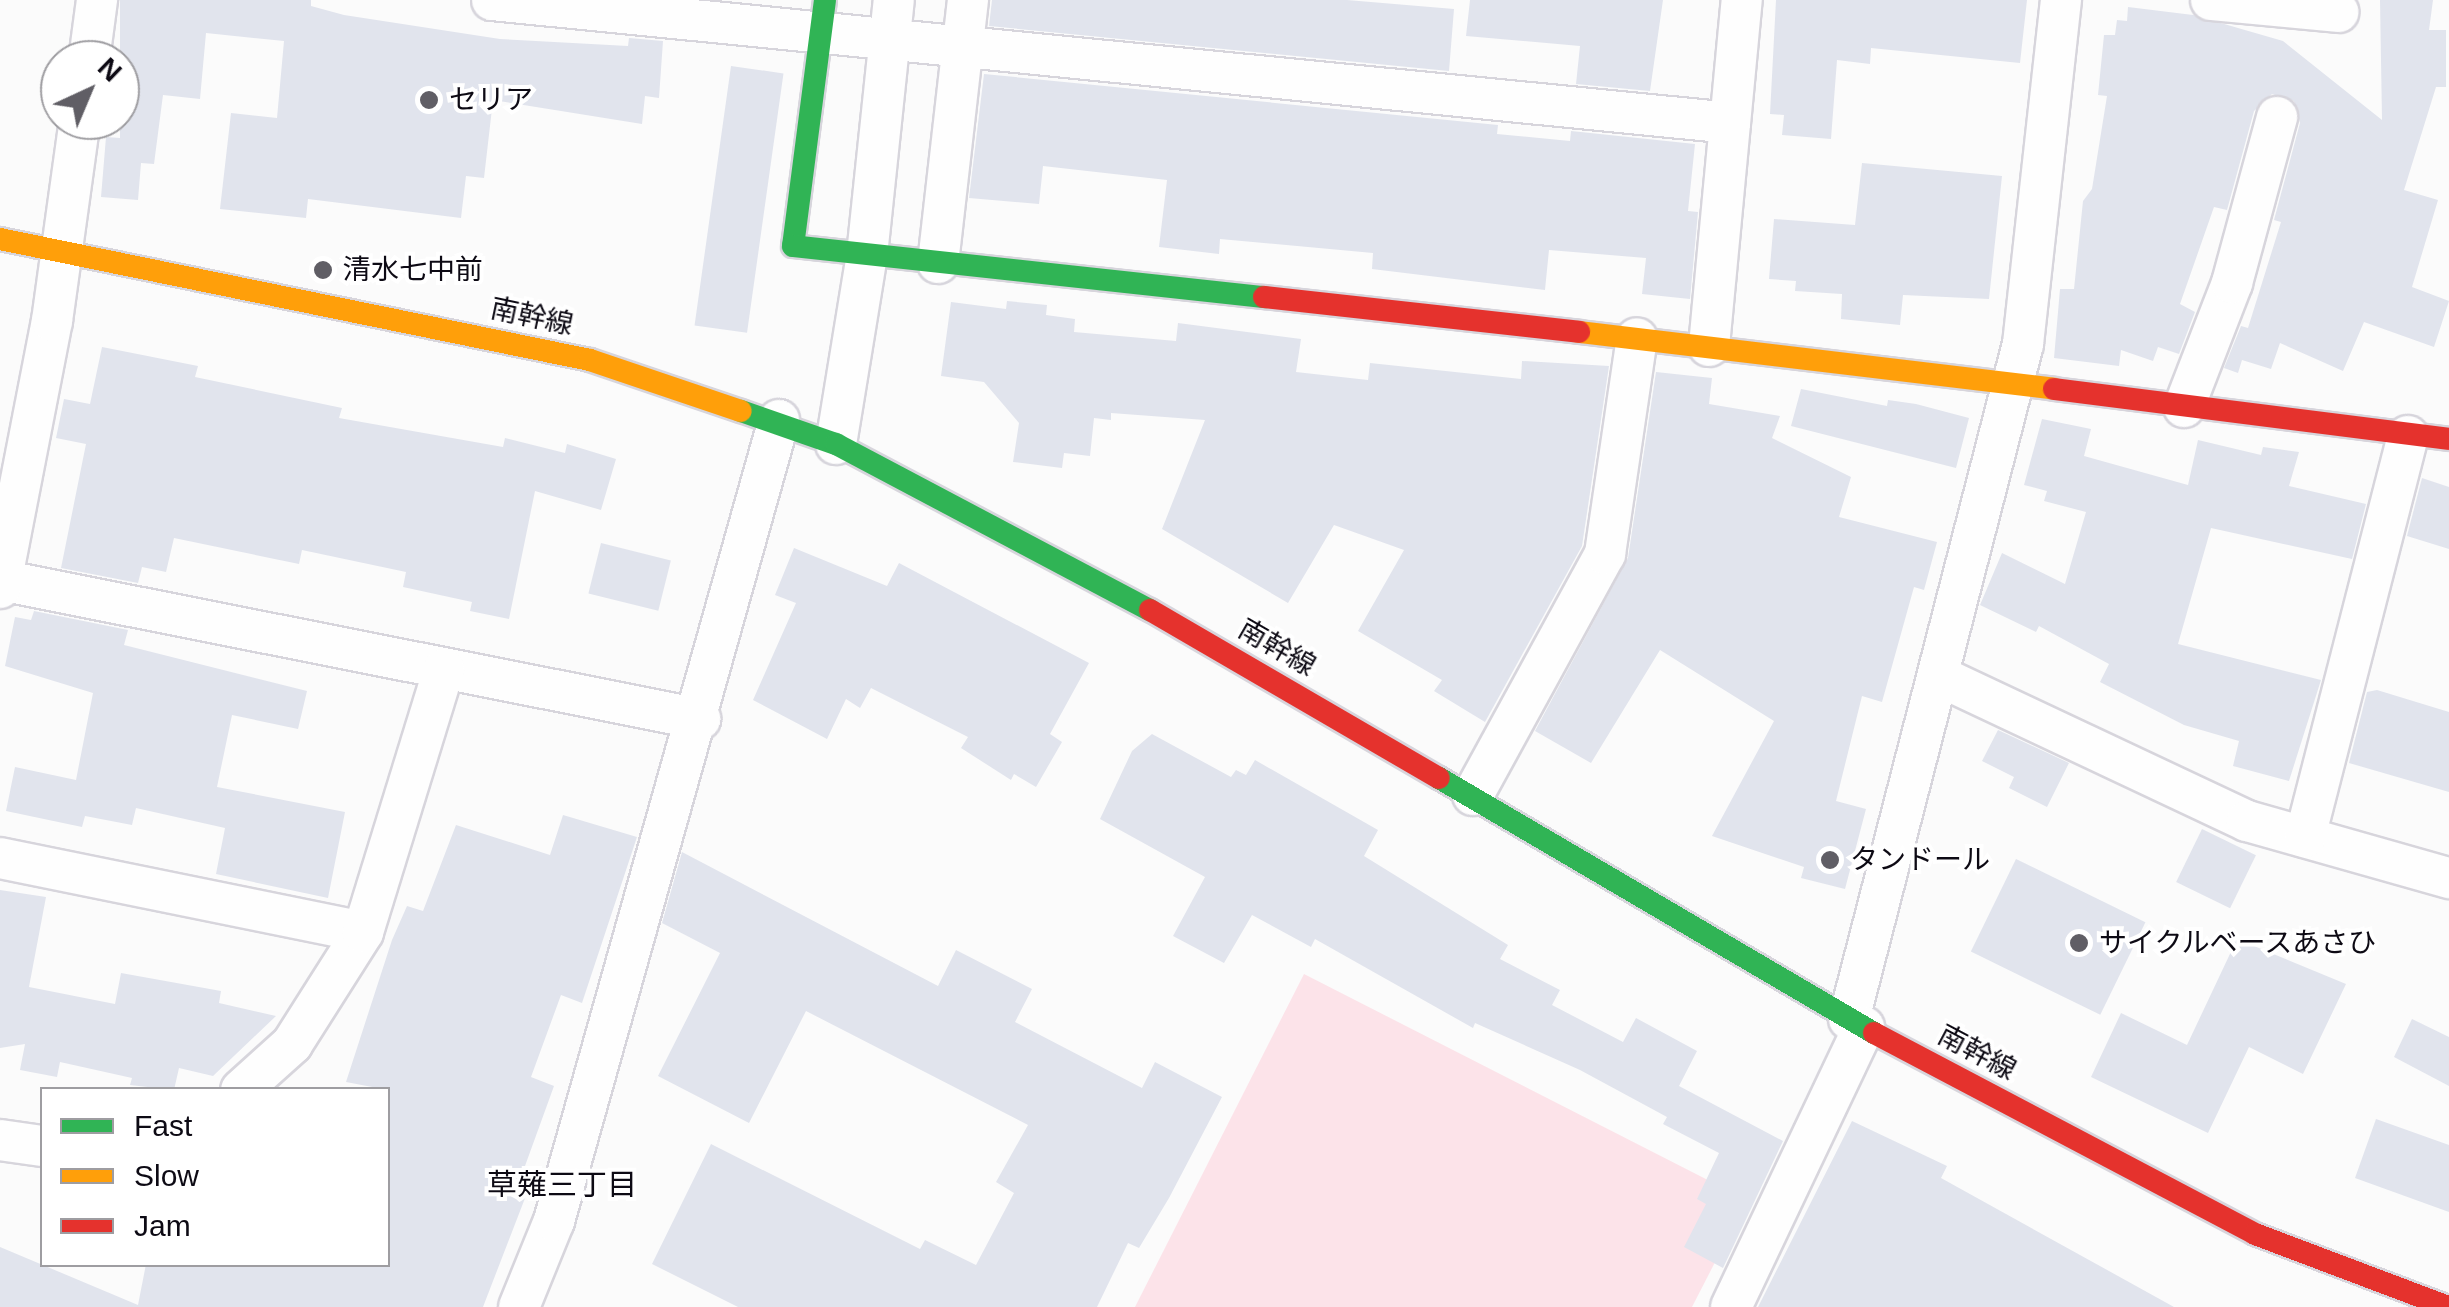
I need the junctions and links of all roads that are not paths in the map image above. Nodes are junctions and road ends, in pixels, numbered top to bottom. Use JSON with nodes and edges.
{"nodes":[{"id":1,"x":97,"y":0,"type":"edge"},
{"id":2,"x":492,"y":0,"type":"edge"},
{"id":3,"x":968,"y":0,"type":"edge"},
{"id":4,"x":1742,"y":0,"type":"edge"},
{"id":5,"x":2061,"y":0,"type":"edge"},
{"id":6,"x":2211,"y":0,"type":"edge"},
{"id":7,"x":2338,"y":12,"type":"dead end"},
{"id":8,"x":823,"y":16,"type":"edge"},
{"id":9,"x":892,"y":20,"type":"edge"},
{"id":10,"x":92,"y":40,"type":"edge"},
{"id":11,"x":963,"y":46,"type":"junction"},
{"id":12,"x":2277,"y":117,"type":"dead end"},
{"id":13,"x":1730,"y":123,"type":"junction"},
{"id":14,"x":77,"y":140,"type":"edge"},
{"id":15,"x":0,"y":239,"type":"edge"},
{"id":16,"x":62,"y":252,"type":"junction"},
{"id":17,"x":866,"y":255,"type":"junction"},
{"id":18,"x":938,"y":263,"type":"junction"},
{"id":19,"x":1637,"y":338,"type":"junction"},
{"id":20,"x":1709,"y":346,"type":"junction"},
{"id":21,"x":2014,"y":384,"type":"junction"},
{"id":22,"x":2184,"y":407,"type":"junction"},
{"id":23,"x":778,"y":420,"type":"junction"},
{"id":24,"x":2408,"y":436,"type":"junction"},
{"id":25,"x":2449,"y":439,"type":"edge"},
{"id":26,"x":836,"y":444,"type":"junction"},
{"id":27,"x":0,"y":583,"type":"edge"},
{"id":28,"x":444,"y":669,"type":"junction"},
{"id":29,"x":1939,"y":676,"type":"junction"},
{"id":30,"x":700,"y":719,"type":"junction"},
{"id":31,"x":1472,"y":796,"type":"junction"},
{"id":32,"x":2305,"y":837,"type":"junction"},
{"id":33,"x":0,"y":858,"type":"edge"},
{"id":34,"x":2449,"y":878,"type":"edge"},
{"id":35,"x":363,"y":932,"type":"junction"},
{"id":36,"x":1857,"y":1023,"type":"junction"},
{"id":37,"x":244,"y":1087,"type":"edge"},
{"id":38,"x":0,"y":1140,"type":"edge"},
{"id":39,"x":40,"y":1146,"type":"edge"},
{"id":40,"x":520,"y":1307,"type":"edge"},
{"id":41,"x":1731,"y":1307,"type":"edge"},
{"id":42,"x":2448,"y":1307,"type":"edge"}],
"edges":[{"from":1,"to":10,"type":"street"},
{"from":2,"to":8,"type":"street"},
{"from":3,"to":11,"type":"street"},
{"from":4,"to":13,"type":"street"},
{"from":5,"to":21,"type":"street"},
{"from":6,"to":7,"type":"street"},
{"from":8,"to":9,"type":"street"},
{"from":8,"to":17,"type":"main road"},
{"from":9,"to":11,"type":"street"},
{"from":9,"to":17,"type":"street"},
{"from":11,"to":13,"type":"street"},
{"from":11,"to":18,"type":"street"},
{"from":12,"to":22,"type":"street"},
{"from":13,"to":20,"type":"street"},
{"from":14,"to":16,"type":"street"},
{"from":15,"to":16,"type":"main road","name":"南幹線"},
{"from":16,"to":23,"type":"main road","name":"南幹線"},
{"from":16,"to":27,"type":"street"},
{"from":17,"to":18,"type":"main road"},
{"from":17,"to":26,"type":"street"},
{"from":18,"to":19,"type":"main road"},
{"from":19,"to":20,"type":"main road"},
{"from":19,"to":31,"type":"street"},
{"from":20,"to":21,"type":"main road"},
{"from":21,"to":22,"type":"main road"},
{"from":21,"to":29,"type":"street"},
{"from":22,"to":24,"type":"main road"},
{"from":23,"to":26,"type":"main road","name":"南幹線"},
{"from":23,"to":30,"type":"street"},
{"from":24,"to":25,"type":"main road"},
{"from":24,"to":32,"type":"street"},
{"from":26,"to":31,"type":"main road","name":"南幹線"},
{"from":27,"to":28,"type":"street"},
{"from":28,"to":30,"type":"street"},
{"from":28,"to":35,"type":"street"},
{"from":29,"to":32,"type":"street"},
{"from":29,"to":36,"type":"street"},
{"from":30,"to":40,"type":"street"},
{"from":31,"to":36,"type":"main road","name":"南幹線"},
{"from":32,"to":34,"type":"street"},
{"from":33,"to":35,"type":"street"},
{"from":35,"to":37,"type":"street"},
{"from":36,"to":41,"type":"street"},
{"from":36,"to":42,"type":"main road","name":"南幹線"},
{"from":38,"to":39,"type":"street"}]}
